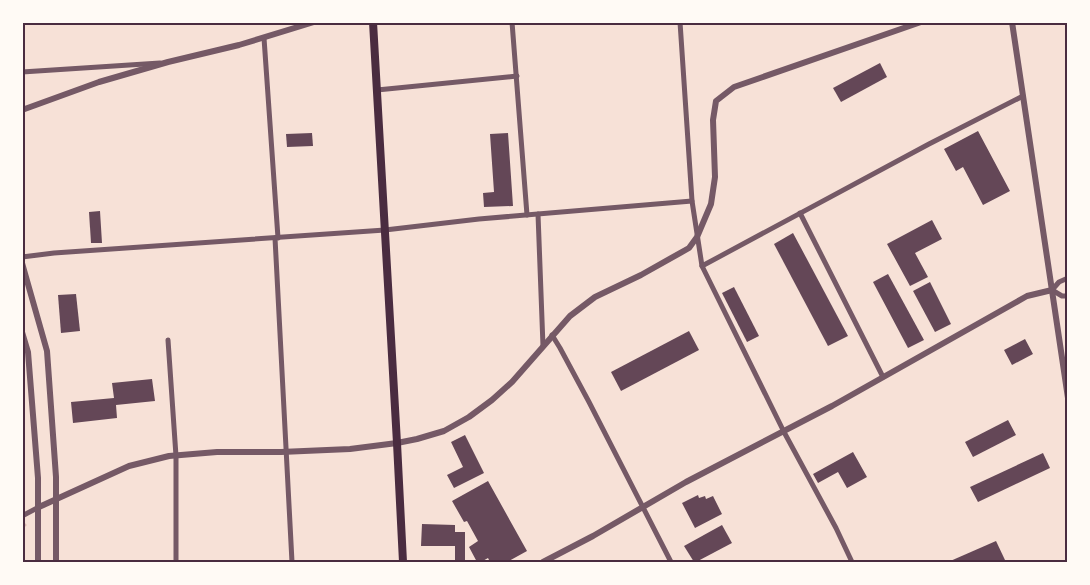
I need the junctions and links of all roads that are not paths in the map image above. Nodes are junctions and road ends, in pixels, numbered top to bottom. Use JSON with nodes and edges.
{"nodes":[{"id":1,"x":314,"y":22,"type":"edge"},
{"id":2,"x":373,"y":22,"type":"edge"},
{"id":3,"x":512,"y":22,"type":"edge"},
{"id":4,"x":680,"y":22,"type":"edge"},
{"id":5,"x":921,"y":22,"type":"edge"},
{"id":6,"x":1012,"y":22,"type":"edge"},
{"id":7,"x":264,"y":38,"type":"junction"},
{"id":8,"x":168,"y":62,"type":"junction"},
{"id":9,"x":22,"y":72,"type":"edge"},
{"id":10,"x":516,"y":76,"type":"junction"},
{"id":11,"x":377,"y":90,"type":"junction"},
{"id":12,"x":1023,"y":96,"type":"junction"},
{"id":13,"x":22,"y":110,"type":"edge"},
{"id":14,"x":692,"y":201,"type":"junction"},
{"id":15,"x":800,"y":213,"type":"junction"},
{"id":16,"x":538,"y":214,"type":"junction"},
{"id":17,"x":527,"y":215,"type":"junction"},
{"id":18,"x":385,"y":230,"type":"junction"},
{"id":19,"x":277,"y":238,"type":"junction"},
{"id":20,"x":698,"y":238,"type":"junction"},
{"id":21,"x":22,"y":256,"type":"edge"},
{"id":22,"x":22,"y":263,"type":"edge"},
{"id":23,"x":702,"y":266,"type":"junction"},
{"id":24,"x":1068,"y":278,"type":"edge"},
{"id":25,"x":1052,"y":290,"type":"junction"},
{"id":26,"x":1068,"y":296,"type":"edge"},
{"id":27,"x":22,"y":332,"type":"edge"},
{"id":28,"x":552,"y":335,"type":"junction"},
{"id":29,"x":168,"y":340,"type":"dead end"},
{"id":30,"x":543,"y":346,"type":"junction"},
{"id":31,"x":884,"y":377,"type":"junction"},
{"id":32,"x":1068,"y":398,"type":"edge"},
{"id":33,"x":784,"y":432,"type":"junction"},
{"id":34,"x":397,"y":443,"type":"junction"},
{"id":35,"x":287,"y":452,"type":"junction"},
{"id":36,"x":176,"y":456,"type":"junction"},
{"id":37,"x":56,"y":498,"type":"junction"},
{"id":38,"x":39,"y":507,"type":"junction"},
{"id":39,"x":643,"y":507,"type":"junction"},
{"id":40,"x":22,"y":516,"type":"edge"},
{"id":41,"x":38,"y":562,"type":"edge"},
{"id":42,"x":56,"y":562,"type":"edge"},
{"id":43,"x":176,"y":562,"type":"edge"},
{"id":44,"x":292,"y":562,"type":"edge"},
{"id":45,"x":402,"y":562,"type":"edge"},
{"id":46,"x":543,"y":562,"type":"edge"},
{"id":47,"x":671,"y":562,"type":"edge"},
{"id":48,"x":852,"y":562,"type":"edge"}],
"edges":[{"from":1,"to":7,"type":"street"},
{"from":2,"to":11,"type":"main road"},
{"from":3,"to":10,"type":"street"},
{"from":4,"to":14,"type":"street"},
{"from":5,"to":20,"type":"street"},
{"from":6,"to":12,"type":"street"},
{"from":7,"to":8,"type":"street"},
{"from":7,"to":19,"type":"street"},
{"from":8,"to":9,"type":"street"},
{"from":8,"to":13,"type":"street"},
{"from":10,"to":11,"type":"street"},
{"from":10,"to":17,"type":"street"},
{"from":11,"to":18,"type":"main road"},
{"from":12,"to":15,"type":"street"},
{"from":12,"to":25,"type":"street"},
{"from":14,"to":16,"type":"street"},
{"from":14,"to":20,"type":"street"},
{"from":15,"to":23,"type":"street"},
{"from":15,"to":31,"type":"street"},
{"from":16,"to":17,"type":"street"},
{"from":16,"to":30,"type":"street"},
{"from":17,"to":18,"type":"street"},
{"from":18,"to":19,"type":"street"},
{"from":18,"to":34,"type":"main road"},
{"from":19,"to":21,"type":"street"},
{"from":19,"to":35,"type":"street"},
{"from":20,"to":23,"type":"street"},
{"from":20,"to":28,"type":"street"},
{"from":22,"to":37,"type":"street"},
{"from":23,"to":33,"type":"street"},
{"from":24,"to":25,"type":"street"},
{"from":25,"to":26,"type":"street"},
{"from":25,"to":31,"type":"street"},
{"from":25,"to":32,"type":"street"},
{"from":27,"to":38,"type":"street"},
{"from":28,"to":30,"type":"street"},
{"from":28,"to":39,"type":"street"},
{"from":29,"to":36,"type":"street"},
{"from":30,"to":34,"type":"street"},
{"from":31,"to":33,"type":"street"},
{"from":33,"to":39,"type":"street"},
{"from":33,"to":48,"type":"street"},
{"from":34,"to":35,"type":"street"},
{"from":34,"to":45,"type":"main road"},
{"from":35,"to":36,"type":"street"},
{"from":35,"to":44,"type":"street"},
{"from":36,"to":37,"type":"street"},
{"from":36,"to":43,"type":"street"},
{"from":37,"to":38,"type":"street"},
{"from":37,"to":42,"type":"street"},
{"from":38,"to":40,"type":"street"},
{"from":38,"to":41,"type":"street"},
{"from":39,"to":46,"type":"street"},
{"from":39,"to":47,"type":"street"}]}
